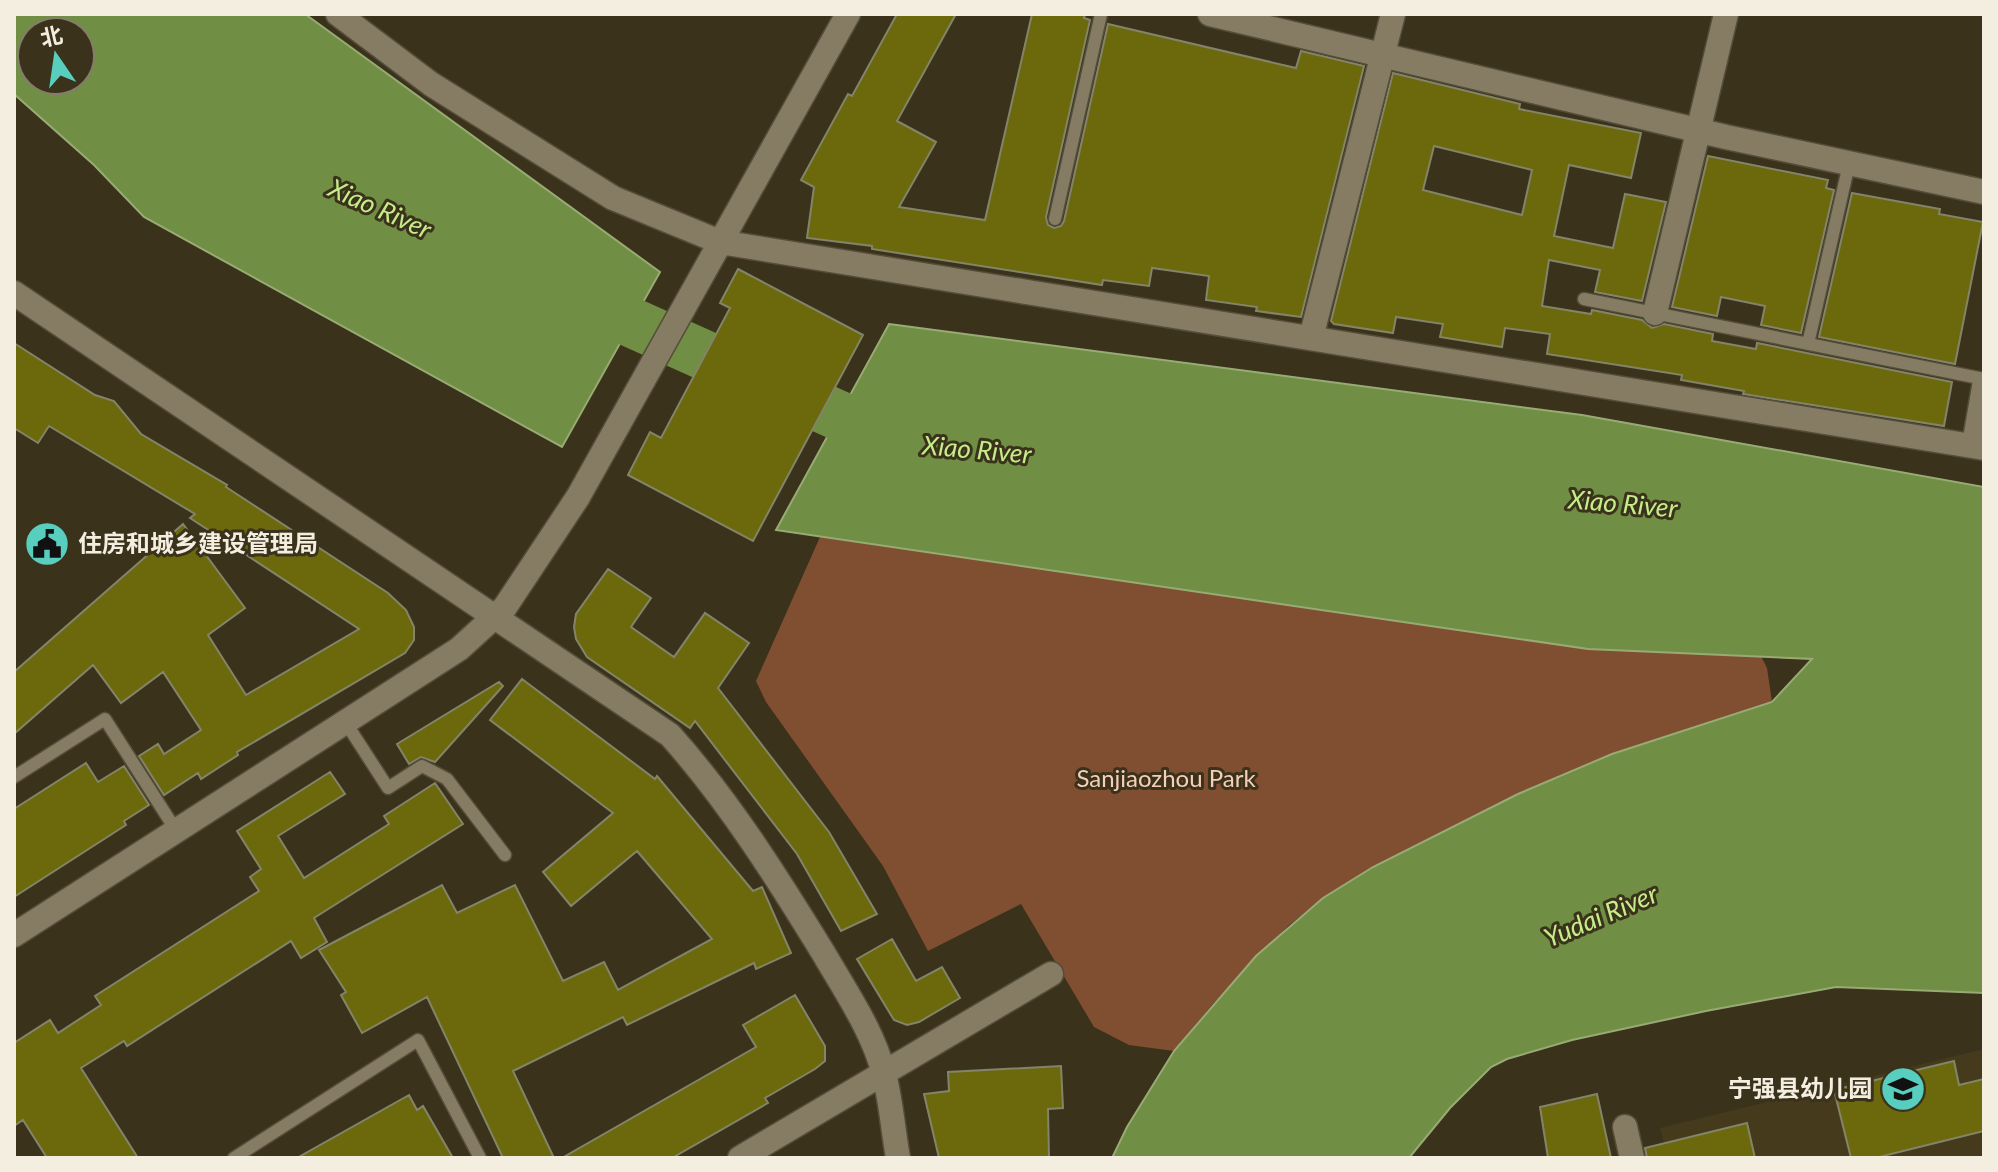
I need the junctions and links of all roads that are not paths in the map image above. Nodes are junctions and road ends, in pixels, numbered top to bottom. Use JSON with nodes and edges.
{"nodes":[{"id":1,"x":338,"y":14,"type":"edge"},
{"id":2,"x":848,"y":14,"type":"edge"},
{"id":3,"x":1101,"y":14,"type":"edge"},
{"id":4,"x":1210,"y":14,"type":"edge"},
{"id":5,"x":1393,"y":14,"type":"edge"},
{"id":6,"x":1726,"y":14,"type":"edge"},
{"id":7,"x":1383,"y":55,"type":"junction"},
{"id":8,"x":1699,"y":130,"type":"junction"},
{"id":9,"x":1849,"y":164,"type":"junction"},
{"id":10,"x":1984,"y":192,"type":"edge"},
{"id":11,"x":1055,"y":219,"type":"dead end"},
{"id":12,"x":716,"y":250,"type":"junction"},
{"id":13,"x":14,"y":293,"type":"edge"},
{"id":14,"x":1584,"y":299,"type":"dead end"},
{"id":15,"x":1655,"y":313,"type":"junction"},
{"id":16,"x":1311,"y":338,"type":"junction"},
{"id":17,"x":1808,"y":344,"type":"junction"},
{"id":18,"x":1984,"y":379,"type":"edge"},
{"id":19,"x":1984,"y":387,"type":"edge"},
{"id":20,"x":1979,"y":447,"type":"edge"},
{"id":21,"x":494,"y":617,"type":"junction"},
{"id":22,"x":346,"y":723,"type":"junction"},
{"id":23,"x":14,"y":777,"type":"edge"},
{"id":24,"x":177,"y":832,"type":"junction"},
{"id":25,"x":505,"y":855,"type":"dead end"},
{"id":26,"x":14,"y":935,"type":"edge"},
{"id":27,"x":1051,"y":974,"type":"dead end"},
{"id":28,"x":884,"y":1073,"type":"junction"},
{"id":29,"x":1625,"y":1127,"type":"dead end"},
{"id":30,"x":234,"y":1158,"type":"edge"},
{"id":31,"x":480,"y":1158,"type":"edge"},
{"id":32,"x":740,"y":1158,"type":"edge"},
{"id":33,"x":898,"y":1158,"type":"edge"},
{"id":34,"x":1632,"y":1158,"type":"edge"}],
"edges":[{"from":1,"to":12,"type":"street"},
{"from":2,"to":12,"type":"street"},
{"from":3,"to":11,"type":"lane"},
{"from":4,"to":7,"type":"street"},
{"from":5,"to":7,"type":"street"},
{"from":6,"to":8,"type":"street"},
{"from":7,"to":8,"type":"street"},
{"from":7,"to":16,"type":"street"},
{"from":8,"to":9,"type":"street"},
{"from":8,"to":15,"type":"street"},
{"from":9,"to":10,"type":"street"},
{"from":9,"to":17,"type":"lane"},
{"from":12,"to":16,"type":"street"},
{"from":12,"to":21,"type":"street"},
{"from":13,"to":21,"type":"street"},
{"from":14,"to":15,"type":"lane"},
{"from":15,"to":17,"type":"lane"},
{"from":16,"to":20,"type":"street"},
{"from":17,"to":18,"type":"lane"},
{"from":19,"to":20,"type":"street"},
{"from":21,"to":22,"type":"street"},
{"from":21,"to":28,"type":"street"},
{"from":22,"to":24,"type":"street"},
{"from":22,"to":25,"type":"lane"},
{"from":23,"to":24,"type":"lane"},
{"from":24,"to":26,"type":"street"},
{"from":27,"to":28,"type":"street"},
{"from":28,"to":32,"type":"street"},
{"from":28,"to":33,"type":"street"},
{"from":29,"to":34,"type":"street"},
{"from":30,"to":31,"type":"lane"}]}
